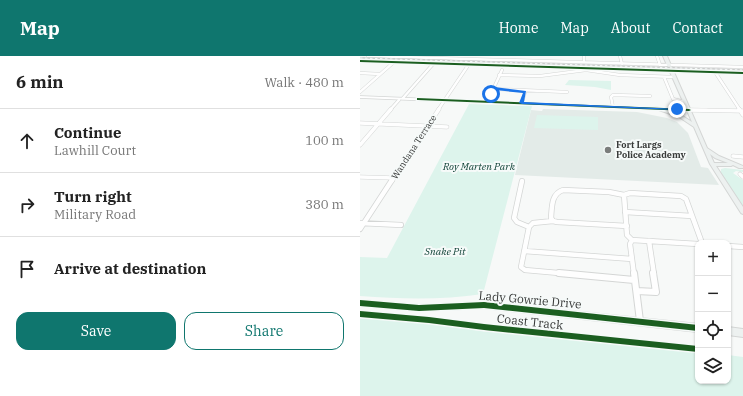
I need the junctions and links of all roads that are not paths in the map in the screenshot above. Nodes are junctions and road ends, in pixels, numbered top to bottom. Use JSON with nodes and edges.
{"nodes":[{"id":1,"x":368,"y":56,"type":"edge"},
{"id":2,"x":475,"y":56,"type":"edge"},
{"id":3,"x":513,"y":56,"type":"edge"},
{"id":4,"x":547,"y":56,"type":"edge"},
{"id":5,"x":584,"y":56,"type":"edge"},
{"id":6,"x":620,"y":56,"type":"edge"},
{"id":7,"x":657,"y":56,"type":"edge"},
{"id":8,"x":665,"y":56,"type":"edge"},
{"id":9,"x":438,"y":57,"type":"edge"},
{"id":10,"x":473,"y":59,"type":"junction"},
{"id":11,"x":511,"y":60,"type":"junction"},
{"id":12,"x":360,"y":61,"type":"edge"},
{"id":13,"x":546,"y":61,"type":"junction"},
{"id":14,"x":394,"y":62,"type":"junction"},
{"id":15,"x":584,"y":62,"type":"junction"},
{"id":16,"x":434,"y":63,"type":"junction"},
{"id":17,"x":622,"y":64,"type":"junction"},
{"id":18,"x":660,"y":65,"type":"junction"},
{"id":19,"x":669,"y":65,"type":"junction"},
{"id":20,"x":743,"y":67,"type":"edge"},
{"id":21,"x":502,"y":70,"type":"dead end"},
{"id":22,"x":534,"y":71,"type":"dead end"},
{"id":23,"x":672,"y":71,"type":"junction"},
{"id":24,"x":715,"y":72,"type":"junction"},
{"id":25,"x":743,"y":73,"type":"edge"},
{"id":26,"x":360,"y":74,"type":"edge"},
{"id":27,"x":380,"y":74,"type":"junction"},
{"id":28,"x":499,"y":75,"type":"junction"},
{"id":29,"x":534,"y":76,"type":"junction"},
{"id":30,"x":664,"y":77,"type":"junction"},
{"id":31,"x":674,"y":77,"type":"junction"},
{"id":32,"x":494,"y":89,"type":"junction"},
{"id":33,"x":360,"y":92,"type":"edge"},
{"id":34,"x":525,"y":92,"type":"junction"},
{"id":35,"x":567,"y":92,"type":"dead end"},
{"id":36,"x":491,"y":94,"type":"dead end"},
{"id":37,"x":650,"y":96,"type":"dead end"},
{"id":38,"x":360,"y":98,"type":"edge"},
{"id":39,"x":401,"y":99,"type":"junction"},
{"id":40,"x":445,"y":100,"type":"junction"},
{"id":41,"x":522,"y":103,"type":"junction"},
{"id":42,"x":686,"y":103,"type":"junction"},
{"id":43,"x":613,"y":107,"type":"junction"},
{"id":44,"x":655,"y":108,"type":"junction"},
{"id":45,"x":677,"y":109,"type":"junction"},
{"id":46,"x":689,"y":110,"type":"junction"},
{"id":47,"x":742,"y":111,"type":"edge"},
{"id":48,"x":743,"y":115,"type":"edge"},
{"id":49,"x":360,"y":123,"type":"edge"},
{"id":50,"x":378,"y":124,"type":"junction"},
{"id":51,"x":428,"y":126,"type":"junction"},
{"id":52,"x":447,"y":127,"type":"dead end"},
{"id":53,"x":696,"y":127,"type":"junction"},
{"id":54,"x":360,"y":145,"type":"edge"},
{"id":55,"x":705,"y":148,"type":"junction"},
{"id":56,"x":733,"y":156,"type":"dead end"},
{"id":57,"x":743,"y":158,"type":"edge"},
{"id":58,"x":712,"y":164,"type":"junction"},
{"id":59,"x":742,"y":167,"type":"edge"},
{"id":60,"x":360,"y":177,"type":"edge"},
{"id":61,"x":394,"y":178,"type":"junction"},
{"id":62,"x":522,"y":181,"type":"dead end"},
{"id":63,"x":624,"y":195,"type":"junction"},
{"id":64,"x":625,"y":212,"type":"junction"},
{"id":65,"x":743,"y":212,"type":"edge"},
{"id":66,"x":692,"y":216,"type":"junction"},
{"id":67,"x":553,"y":221,"type":"junction"},
{"id":68,"x":362,"y":223,"type":"edge"},
{"id":69,"x":401,"y":225,"type":"dead end"},
{"id":70,"x":627,"y":226,"type":"junction"},
{"id":71,"x":529,"y":227,"type":"junction"},
{"id":72,"x":360,"y":229,"type":"edge"},
{"id":73,"x":632,"y":240,"type":"junction"},
{"id":74,"x":649,"y":240,"type":"junction"},
{"id":75,"x":701,"y":240,"type":"edge"},
{"id":76,"x":695,"y":244,"type":"edge"},
{"id":77,"x":731,"y":246,"type":"edge"},
{"id":78,"x":743,"y":247,"type":"edge"},
{"id":79,"x":524,"y":251,"type":"junction"},
{"id":80,"x":632,"y":260,"type":"junction"},
{"id":81,"x":634,"y":280,"type":"junction"},
{"id":82,"x":637,"y":291,"type":"junction"},
{"id":83,"x":360,"y":303,"type":"edge"},
{"id":84,"x":640,"y":321,"type":"junction"},
{"id":85,"x":695,"y":328,"type":"edge"},
{"id":86,"x":731,"y":331,"type":"edge"},
{"id":87,"x":743,"y":333,"type":"edge"}],
"edges":[{"from":1,"to":9,"type":"street"},
{"from":2,"to":10,"type":"street"},
{"from":3,"to":11,"type":"street"},
{"from":4,"to":13,"type":"street"},
{"from":5,"to":15,"type":"street"},
{"from":6,"to":17,"type":"street"},
{"from":7,"to":18,"type":"street"},
{"from":8,"to":19,"type":"main road"},
{"from":9,"to":10,"type":"street"},
{"from":10,"to":11,"type":"street"},
{"from":11,"to":13,"type":"street"},
{"from":12,"to":14,"type":"street"},
{"from":13,"to":15,"type":"street"},
{"from":14,"to":16,"type":"street"},
{"from":14,"to":27,"type":"street"},
{"from":15,"to":17,"type":"street"},
{"from":16,"to":39,"type":"street"},
{"from":16,"to":40,"type":"street","name":"Wandana Terrace"},
{"from":17,"to":18,"type":"street"},
{"from":18,"to":19,"type":"street"},
{"from":19,"to":20,"type":"street"},
{"from":19,"to":23,"type":"main road"},
{"from":21,"to":28,"type":"street"},
{"from":22,"to":29,"type":"street"},
{"from":23,"to":24,"type":"street"},
{"from":23,"to":31,"type":"main road"},
{"from":24,"to":25,"type":"street"},
{"from":24,"to":47,"type":"street"},
{"from":26,"to":27,"type":"street"},
{"from":27,"to":33,"type":"street"},
{"from":28,"to":29,"type":"street"},
{"from":28,"to":32,"type":"street"},
{"from":29,"to":30,"type":"street"},
{"from":30,"to":31,"type":"street"},
{"from":30,"to":42,"type":"street"},
{"from":31,"to":42,"type":"main road"},
{"from":32,"to":34,"type":"street"},
{"from":32,"to":36,"type":"street"},
{"from":34,"to":35,"type":"street"},
{"from":34,"to":41,"type":"street"},
{"from":37,"to":43,"type":"street"},
{"from":38,"to":39,"type":"street"},
{"from":39,"to":40,"type":"street"},
{"from":39,"to":50,"type":"street"},
{"from":40,"to":41,"type":"street"},
{"from":40,"to":51,"type":"street","name":"Wandana Terrace"},
{"from":41,"to":43,"type":"street"},
{"from":42,"to":45,"type":"street"},
{"from":42,"to":46,"type":"main road"},
{"from":43,"to":44,"type":"street"},
{"from":44,"to":45,"type":"street"},
{"from":44,"to":53,"type":"main road"},
{"from":45,"to":46,"type":"street"},
{"from":46,"to":47,"type":"street"},
{"from":46,"to":53,"type":"main road"},
{"from":47,"to":48,"type":"street"},
{"from":49,"to":50,"type":"street"},
{"from":50,"to":51,"type":"street"},
{"from":50,"to":54,"type":"street"},
{"from":51,"to":52,"type":"street"},
{"from":51,"to":61,"type":"street","name":"Wandana Terrace"},
{"from":53,"to":55,"type":"main road"},
{"from":55,"to":58,"type":"main road"},
{"from":55,"to":59,"type":"main road"},
{"from":56,"to":57,"type":"street"},
{"from":58,"to":59,"type":"main road"},
{"from":58,"to":65,"type":"main road"},
{"from":60,"to":61,"type":"street"},
{"from":61,"to":68,"type":"street","name":"Wandana Terrace"},
{"from":62,"to":71,"type":"street"},
{"from":63,"to":64,"type":"street"},
{"from":63,"to":66,"type":"street"},
{"from":63,"to":67,"type":"street"},
{"from":64,"to":66,"type":"street"},
{"from":64,"to":70,"type":"street"},
{"from":66,"to":75,"type":"street"},
{"from":67,"to":70,"type":"street"},
{"from":67,"to":71,"type":"street"},
{"from":68,"to":69,"type":"street"},
{"from":68,"to":72,"type":"street","name":"Wandana Terrace"},
{"from":70,"to":73,"type":"street"},
{"from":71,"to":79,"type":"street"},
{"from":73,"to":74,"type":"street"},
{"from":73,"to":80,"type":"street"},
{"from":74,"to":76,"type":"street"},
{"from":74,"to":82,"type":"street"},
{"from":77,"to":78,"type":"street"},
{"from":79,"to":80,"type":"street"},
{"from":79,"to":81,"type":"street"},
{"from":80,"to":81,"type":"street"},
{"from":81,"to":82,"type":"street"},
{"from":82,"to":84,"type":"street"},
{"from":83,"to":84,"type":"main road","name":"Lady Gowrie Drive"},
{"from":84,"to":85,"type":"main road","name":"Lady Gowrie Drive"},
{"from":86,"to":87,"type":"main road"}]}
